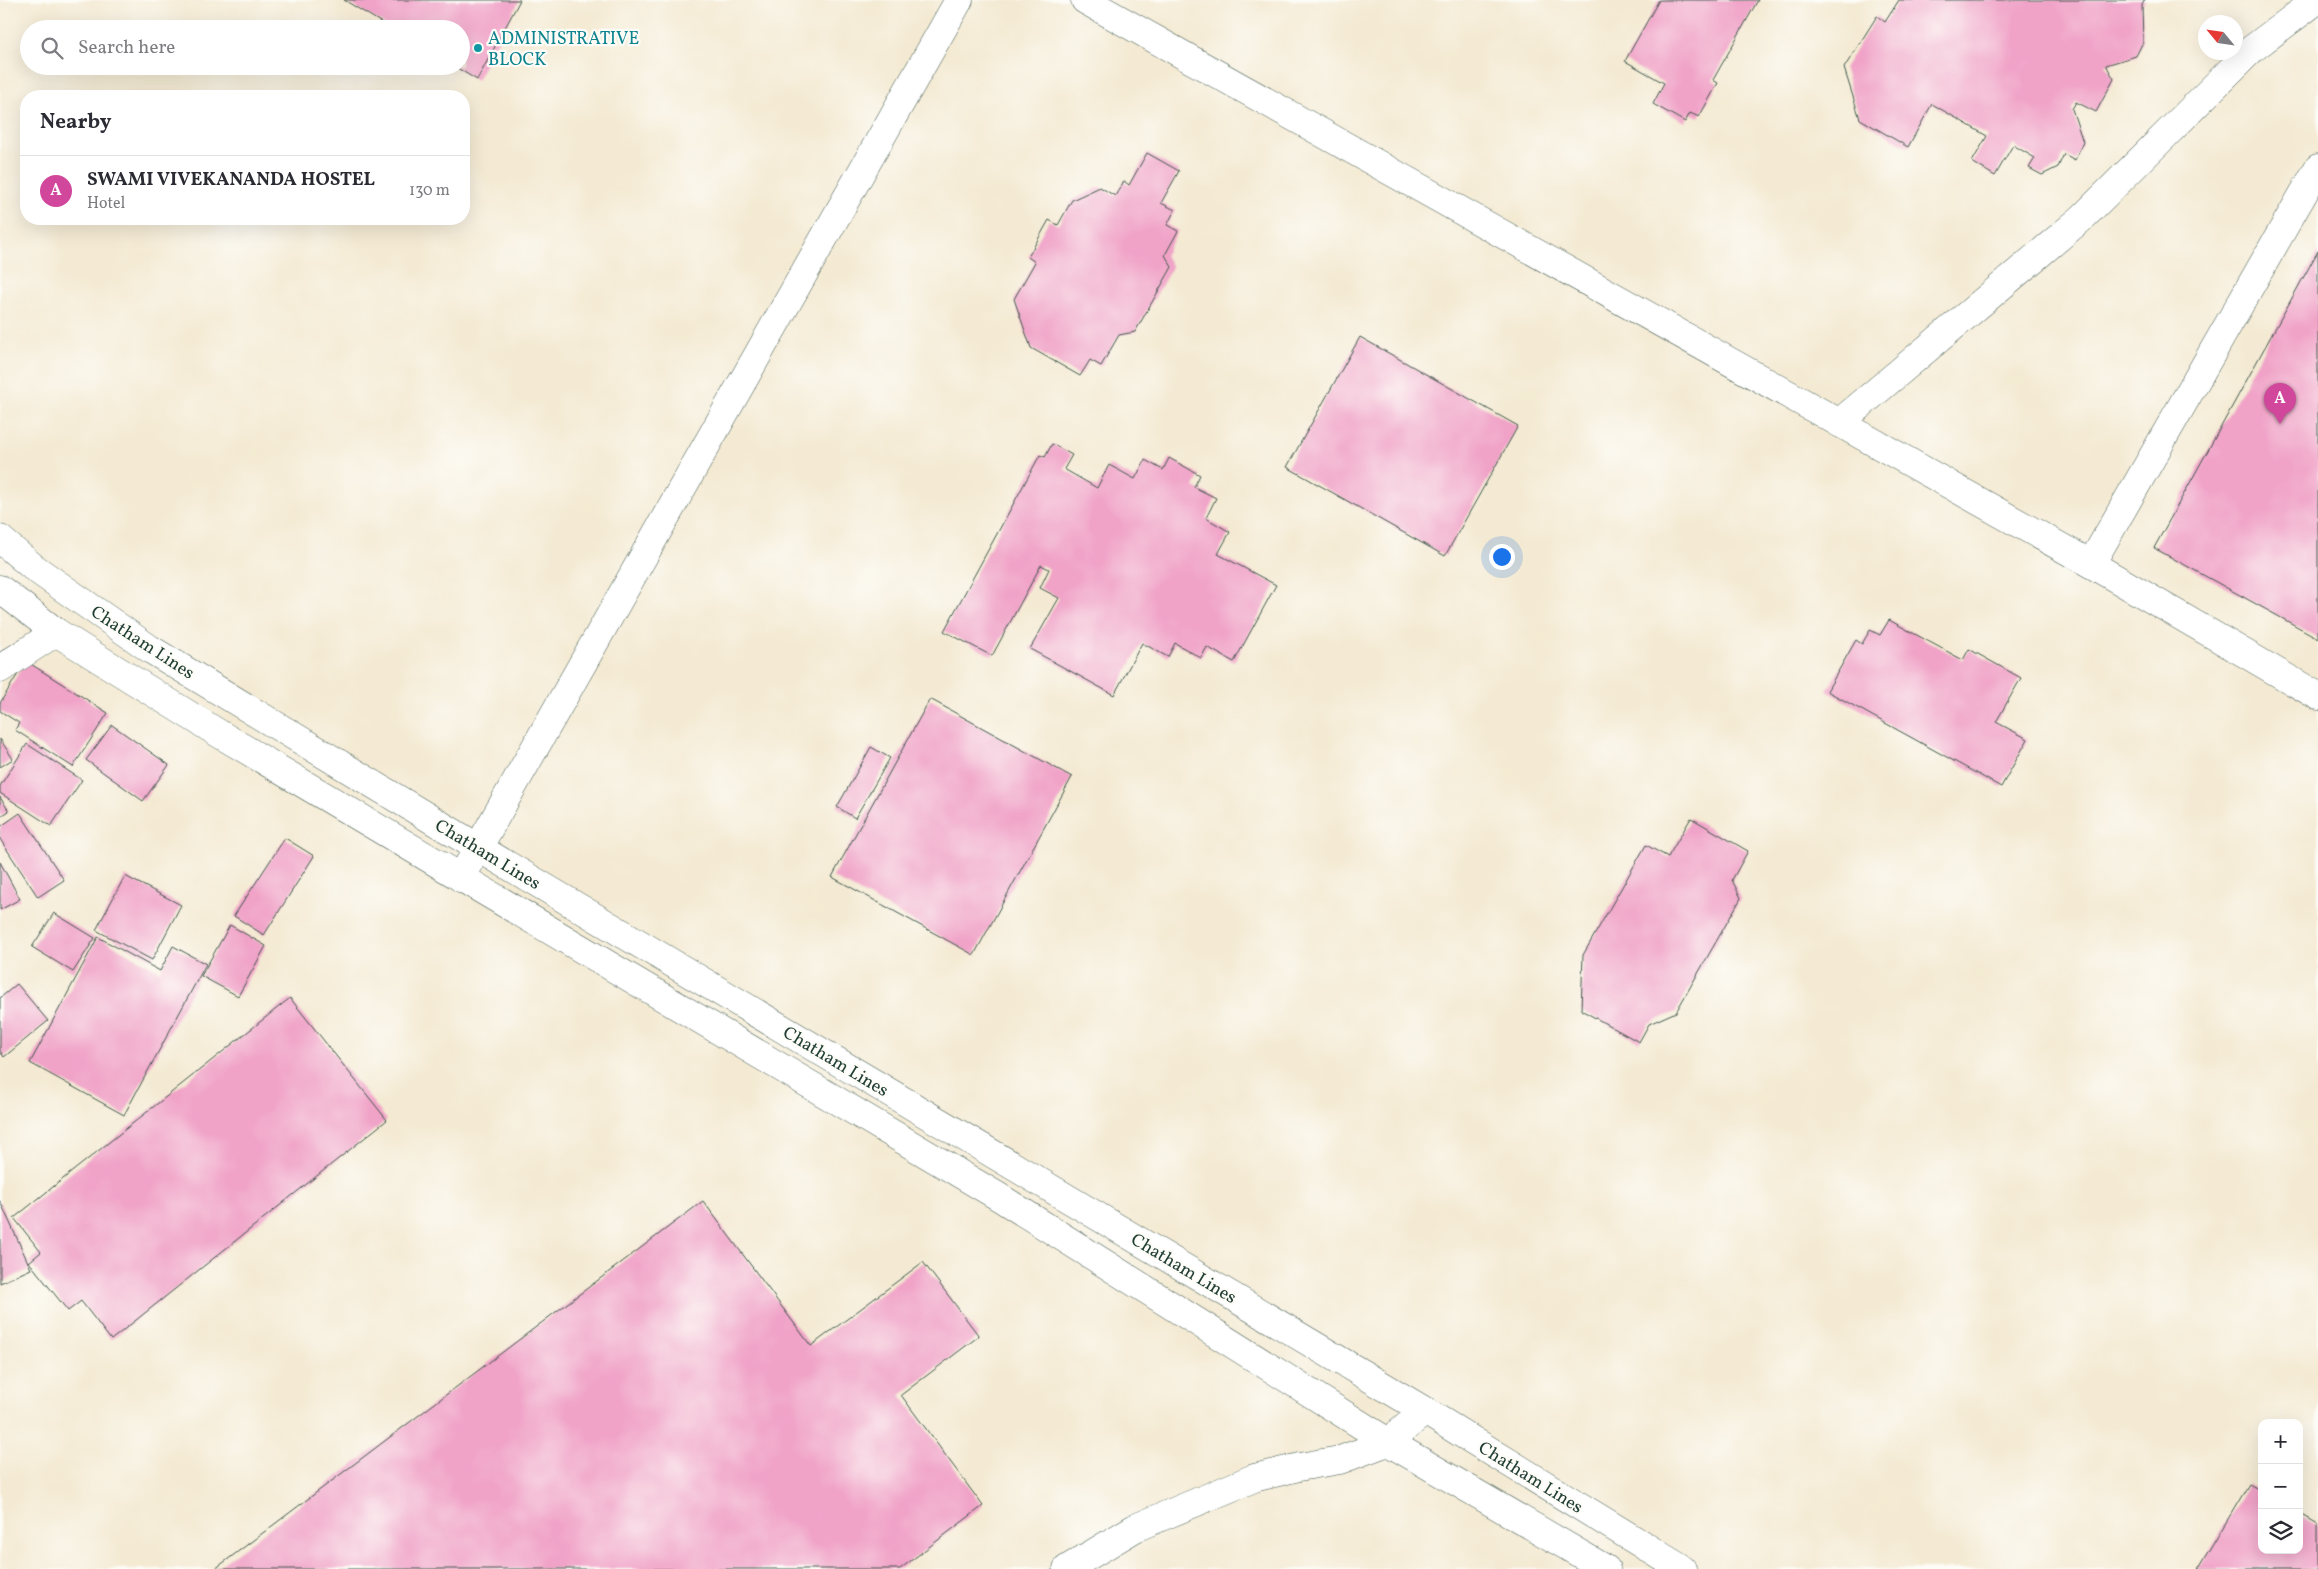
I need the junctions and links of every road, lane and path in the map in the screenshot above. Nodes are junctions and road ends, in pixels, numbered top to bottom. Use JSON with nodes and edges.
{"nodes":[{"id":1,"x":959,"y":0,"type":"edge"},
{"id":2,"x":1085,"y":0,"type":"edge"},
{"id":3,"x":2317,"y":0,"type":"edge"},
{"id":4,"x":2318,"y":168,"type":"edge"},
{"id":5,"x":1838,"y":423,"type":"junction"},
{"id":6,"x":0,"y":539,"type":"edge"},
{"id":7,"x":2091,"y":564,"type":"junction"},
{"id":8,"x":0,"y":589,"type":"edge"},
{"id":9,"x":56,"y":632,"type":"junction"},
{"id":10,"x":0,"y":669,"type":"edge"},
{"id":11,"x":2318,"y":696,"type":"edge"},
{"id":12,"x":477,"y":848,"type":"junction"},
{"id":13,"x":461,"y":878,"type":"junction"},
{"id":14,"x":1425,"y":1411,"type":"junction"},
{"id":15,"x":1388,"y":1442,"type":"junction"},
{"id":16,"x":1067,"y":1569,"type":"edge"},
{"id":17,"x":1606,"y":1569,"type":"edge"},
{"id":18,"x":1682,"y":1569,"type":"edge"}],
"edges":[{"from":1,"to":12,"type":"main road"},
{"from":2,"to":5,"type":"main road"},
{"from":3,"to":5,"type":"main road"},
{"from":4,"to":7,"type":"main road"},
{"from":5,"to":7,"type":"main road"},
{"from":6,"to":12,"type":"main road","name":"Chatham Lines"},
{"from":7,"to":11,"type":"main road"},
{"from":8,"to":9,"type":"main road","name":"Chatham Lines"},
{"from":9,"to":10,"type":"main road"},
{"from":9,"to":13,"type":"main road","name":"Chatham Lines"},
{"from":12,"to":13,"type":"main road"},
{"from":12,"to":14,"type":"main road","name":"Chatham Lines"},
{"from":13,"to":15,"type":"main road","name":"Chatham Lines"},
{"from":14,"to":15,"type":"main road"},
{"from":14,"to":18,"type":"main road","name":"Chatham Lines"},
{"from":15,"to":16,"type":"main road"},
{"from":15,"to":17,"type":"main road","name":"Chatham Lines"}]}
